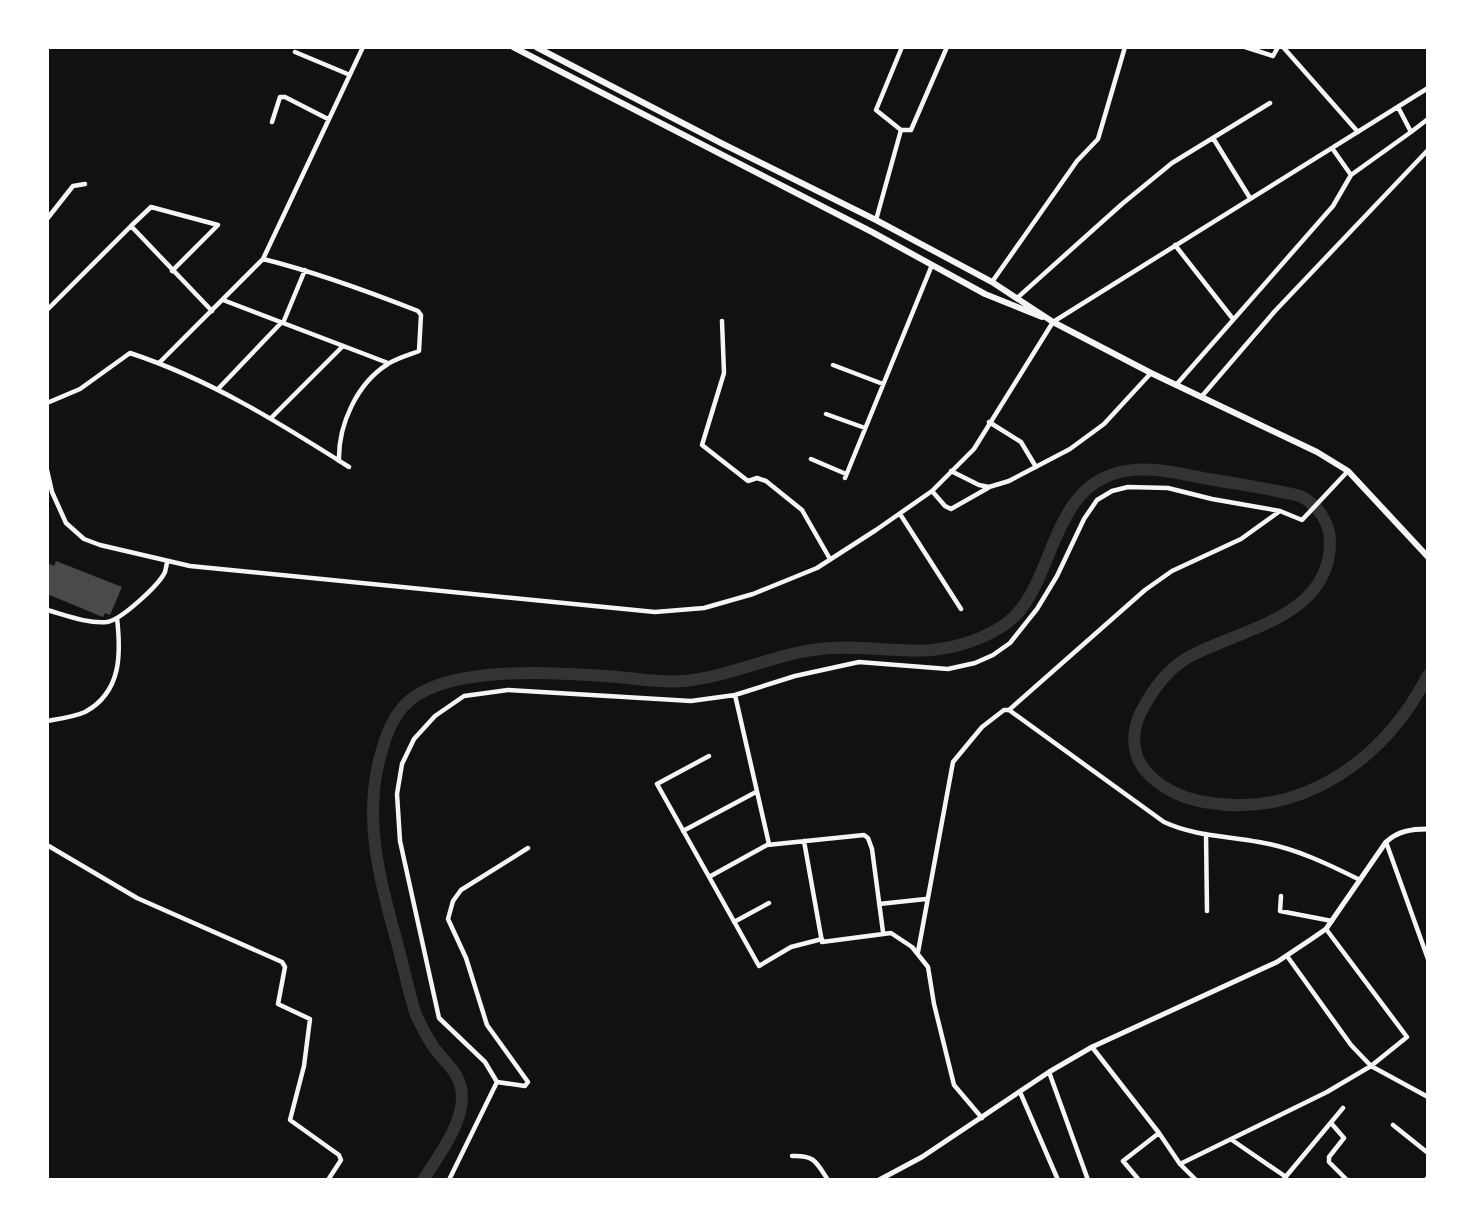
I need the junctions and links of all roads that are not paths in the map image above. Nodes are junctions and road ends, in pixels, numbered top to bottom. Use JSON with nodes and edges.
{"nodes":[{"id":1,"x":363,"y":47,"type":"edge"},
{"id":2,"x":513,"y":47,"type":"edge"},
{"id":3,"x":536,"y":47,"type":"edge"},
{"id":4,"x":902,"y":47,"type":"edge"},
{"id":5,"x":947,"y":47,"type":"edge"},
{"id":6,"x":1125,"y":47,"type":"edge"},
{"id":7,"x":1245,"y":47,"type":"edge"},
{"id":8,"x":1280,"y":47,"type":"edge"},
{"id":9,"x":295,"y":52,"type":"dead end"},
{"id":10,"x":350,"y":75,"type":"junction"},
{"id":11,"x":1428,"y":88,"type":"edge"},
{"id":12,"x":1270,"y":103,"type":"dead end"},
{"id":13,"x":1398,"y":107,"type":"junction"},
{"id":14,"x":328,"y":119,"type":"junction"},
{"id":15,"x":1428,"y":119,"type":"edge"},
{"id":16,"x":272,"y":122,"type":"dead end"},
{"id":17,"x":901,"y":130,"type":"junction"},
{"id":18,"x":1359,"y":132,"type":"junction"},
{"id":19,"x":1411,"y":132,"type":"junction"},
{"id":20,"x":1213,"y":138,"type":"junction"},
{"id":21,"x":1332,"y":148,"type":"junction"},
{"id":22,"x":1428,"y":150,"type":"edge"},
{"id":23,"x":1352,"y":175,"type":"junction"},
{"id":24,"x":85,"y":184,"type":"dead end"},
{"id":25,"x":1250,"y":198,"type":"junction"},
{"id":26,"x":47,"y":219,"type":"edge"},
{"id":27,"x":876,"y":220,"type":"junction"},
{"id":28,"x":131,"y":226,"type":"junction"},
{"id":29,"x":1175,"y":245,"type":"junction"},
{"id":30,"x":263,"y":259,"type":"junction"},
{"id":31,"x":932,"y":265,"type":"junction"},
{"id":32,"x":305,"y":270,"type":"junction"},
{"id":33,"x":172,"y":271,"type":"junction"},
{"id":34,"x":992,"y":282,"type":"junction"},
{"id":35,"x":1017,"y":298,"type":"junction"},
{"id":36,"x":223,"y":300,"type":"junction"},
{"id":37,"x":47,"y":310,"type":"edge"},
{"id":38,"x":212,"y":311,"type":"junction"},
{"id":39,"x":1233,"y":319,"type":"junction"},
{"id":40,"x":722,"y":321,"type":"dead end"},
{"id":41,"x":1053,"y":321,"type":"junction"},
{"id":42,"x":282,"y":323,"type":"junction"},
{"id":43,"x":342,"y":346,"type":"junction"},
{"id":44,"x":159,"y":363,"type":"junction"},
{"id":45,"x":389,"y":363,"type":"junction"},
{"id":46,"x":833,"y":365,"type":"dead end"},
{"id":47,"x":1151,"y":373,"type":"junction"},
{"id":48,"x":883,"y":384,"type":"junction"},
{"id":49,"x":1176,"y":385,"type":"junction"},
{"id":50,"x":218,"y":389,"type":"junction"},
{"id":51,"x":1202,"y":396,"type":"junction"},
{"id":52,"x":47,"y":403,"type":"edge"},
{"id":53,"x":826,"y":414,"type":"dead end"},
{"id":54,"x":271,"y":418,"type":"junction"},
{"id":55,"x":989,"y":422,"type":"junction"},
{"id":56,"x":865,"y":428,"type":"junction"},
{"id":57,"x":811,"y":459,"type":"dead end"},
{"id":58,"x":339,"y":461,"type":"junction"},
{"id":59,"x":349,"y":467,"type":"dead end"},
{"id":60,"x":1036,"y":467,"type":"junction"},
{"id":61,"x":47,"y":470,"type":"edge"},
{"id":62,"x":951,"y":471,"type":"junction"},
{"id":63,"x":1348,"y":471,"type":"junction"},
{"id":64,"x":989,"y":487,"type":"junction"},
{"id":65,"x":932,"y":491,"type":"junction"},
{"id":66,"x":1280,"y":511,"type":"junction"},
{"id":67,"x":900,"y":514,"type":"junction"},
{"id":68,"x":1428,"y":557,"type":"edge"},
{"id":69,"x":830,"y":559,"type":"junction"},
{"id":70,"x":167,"y":561,"type":"junction"},
{"id":71,"x":961,"y":609,"type":"dead end"},
{"id":72,"x":47,"y":610,"type":"edge"},
{"id":73,"x":117,"y":617,"type":"junction"},
{"id":74,"x":735,"y":695,"type":"junction"},
{"id":75,"x":1009,"y":710,"type":"junction"},
{"id":76,"x":47,"y":722,"type":"edge"},
{"id":77,"x":709,"y":756,"type":"dead end"},
{"id":78,"x":756,"y":792,"type":"junction"},
{"id":79,"x":1428,"y":829,"type":"edge"},
{"id":80,"x":683,"y":831,"type":"junction"},
{"id":81,"x":1206,"y":834,"type":"junction"},
{"id":82,"x":804,"y":841,"type":"junction"},
{"id":83,"x":1386,"y":842,"type":"junction"},
{"id":84,"x":769,"y":844,"type":"junction"},
{"id":85,"x":47,"y":845,"type":"edge"},
{"id":86,"x":528,"y":848,"type":"dead end"},
{"id":87,"x":709,"y":877,"type":"junction"},
{"id":88,"x":1360,"y":880,"type":"junction"},
{"id":89,"x":1281,"y":896,"type":"dead end"},
{"id":90,"x":926,"y":899,"type":"junction"},
{"id":91,"x":769,"y":903,"type":"dead end"},
{"id":92,"x":879,"y":904,"type":"junction"},
{"id":93,"x":1207,"y":911,"type":"dead end"},
{"id":94,"x":1332,"y":921,"type":"junction"},
{"id":95,"x":734,"y":922,"type":"junction"},
{"id":96,"x":1326,"y":929,"type":"junction"},
{"id":97,"x":883,"y":932,"type":"junction"},
{"id":98,"x":822,"y":939,"type":"junction"},
{"id":99,"x":918,"y":953,"type":"junction"},
{"id":100,"x":1287,"y":956,"type":"junction"},
{"id":101,"x":1428,"y":959,"type":"edge"},
{"id":102,"x":1092,"y":1048,"type":"junction"},
{"id":103,"x":1371,"y":1066,"type":"junction"},
{"id":104,"x":1049,"y":1072,"type":"junction"},
{"id":105,"x":497,"y":1083,"type":"junction"},
{"id":106,"x":1020,"y":1092,"type":"junction"},
{"id":107,"x":1428,"y":1097,"type":"edge"},
{"id":108,"x":1343,"y":1108,"type":"dead end"},
{"id":109,"x":982,"y":1118,"type":"junction"},
{"id":110,"x":1331,"y":1123,"type":"junction"},
{"id":111,"x":1393,"y":1125,"type":"dead end"},
{"id":112,"x":1159,"y":1133,"type":"junction"},
{"id":113,"x":1232,"y":1140,"type":"junction"},
{"id":114,"x":1428,"y":1153,"type":"edge"},
{"id":115,"x":792,"y":1156,"type":"dead end"},
{"id":116,"x":1180,"y":1164,"type":"junction"},
{"id":117,"x":888,"y":1178,"type":"edge"},
{"id":118,"x":1285,"y":1178,"type":"edge"},
{"id":119,"x":328,"y":1180,"type":"edge"},
{"id":120,"x":449,"y":1180,"type":"edge"},
{"id":121,"x":828,"y":1180,"type":"edge"},
{"id":122,"x":879,"y":1180,"type":"edge"},
{"id":123,"x":1058,"y":1180,"type":"edge"},
{"id":124,"x":1088,"y":1180,"type":"edge"},
{"id":125,"x":1139,"y":1180,"type":"edge"},
{"id":126,"x":1196,"y":1180,"type":"edge"},
{"id":127,"x":1347,"y":1180,"type":"edge"}],
"edges":[{"from":1,"to":10,"type":"street"},
{"from":2,"to":31,"type":"main road"},
{"from":3,"to":27,"type":"main road"},
{"from":4,"to":17,"type":"street"},
{"from":5,"to":17,"type":"street"},
{"from":6,"to":34,"type":"street"},
{"from":7,"to":8,"type":"street"},
{"from":8,"to":18,"type":"street"},
{"from":9,"to":10,"type":"street"},
{"from":10,"to":14,"type":"street"},
{"from":11,"to":13,"type":"street"},
{"from":12,"to":20,"type":"street"},
{"from":13,"to":18,"type":"street"},
{"from":13,"to":19,"type":"street"},
{"from":14,"to":16,"type":"street"},
{"from":14,"to":30,"type":"street"},
{"from":15,"to":19,"type":"street"},
{"from":17,"to":27,"type":"street"},
{"from":18,"to":21,"type":"street"},
{"from":19,"to":23,"type":"street"},
{"from":20,"to":25,"type":"street"},
{"from":20,"to":35,"type":"street"},
{"from":21,"to":23,"type":"street"},
{"from":21,"to":25,"type":"street"},
{"from":22,"to":51,"type":"street"},
{"from":23,"to":39,"type":"street"},
{"from":24,"to":26,"type":"street"},
{"from":25,"to":29,"type":"street"},
{"from":27,"to":34,"type":"main road"},
{"from":28,"to":33,"type":"street"},
{"from":28,"to":33,"type":"street"},
{"from":28,"to":37,"type":"street"},
{"from":29,"to":39,"type":"street"},
{"from":29,"to":41,"type":"street"},
{"from":30,"to":32,"type":"street"},
{"from":30,"to":36,"type":"street"},
{"from":31,"to":41,"type":"main road"},
{"from":31,"to":48,"type":"street"},
{"from":32,"to":42,"type":"street"},
{"from":32,"to":45,"type":"street"},
{"from":33,"to":38,"type":"street"},
{"from":34,"to":35,"type":"main road"},
{"from":35,"to":41,"type":"main road"},
{"from":36,"to":38,"type":"street"},
{"from":36,"to":42,"type":"street"},
{"from":38,"to":44,"type":"street"},
{"from":39,"to":49,"type":"street"},
{"from":40,"to":69,"type":"street"},
{"from":41,"to":47,"type":"main road"},
{"from":41,"to":55,"type":"street"},
{"from":42,"to":43,"type":"street"},
{"from":42,"to":50,"type":"street"},
{"from":43,"to":45,"type":"street"},
{"from":43,"to":54,"type":"street"},
{"from":44,"to":50,"type":"street"},
{"from":44,"to":52,"type":"street"},
{"from":45,"to":58,"type":"street"},
{"from":46,"to":48,"type":"street"},
{"from":47,"to":49,"type":"main road"},
{"from":47,"to":60,"type":"street"},
{"from":48,"to":56,"type":"street"},
{"from":49,"to":51,"type":"main road"},
{"from":50,"to":54,"type":"street"},
{"from":51,"to":63,"type":"main road"},
{"from":53,"to":56,"type":"street"},
{"from":54,"to":58,"type":"street"},
{"from":55,"to":60,"type":"street"},
{"from":55,"to":62,"type":"street"},
{"from":56,"to":57,"type":"street"},
{"from":58,"to":59,"type":"street"},
{"from":60,"to":64,"type":"street"},
{"from":61,"to":70,"type":"street"},
{"from":62,"to":64,"type":"street"},
{"from":62,"to":65,"type":"street"},
{"from":63,"to":66,"type":"street"},
{"from":63,"to":68,"type":"main road"},
{"from":64,"to":65,"type":"street"},
{"from":65,"to":67,"type":"street"},
{"from":66,"to":74,"type":"street"},
{"from":66,"to":75,"type":"street"},
{"from":67,"to":69,"type":"street"},
{"from":67,"to":71,"type":"street"},
{"from":69,"to":70,"type":"street"},
{"from":70,"to":73,"type":"street"},
{"from":72,"to":73,"type":"street"},
{"from":73,"to":76,"type":"street"},
{"from":74,"to":78,"type":"street"},
{"from":74,"to":105,"type":"street"},
{"from":75,"to":81,"type":"street"},
{"from":75,"to":90,"type":"street"},
{"from":77,"to":80,"type":"street"},
{"from":78,"to":80,"type":"street"},
{"from":78,"to":84,"type":"street"},
{"from":79,"to":83,"type":"street"},
{"from":80,"to":87,"type":"street"},
{"from":81,"to":88,"type":"street"},
{"from":81,"to":93,"type":"street"},
{"from":82,"to":84,"type":"street"},
{"from":82,"to":92,"type":"street"},
{"from":82,"to":98,"type":"street"},
{"from":83,"to":88,"type":"street"},
{"from":83,"to":101,"type":"street"},
{"from":84,"to":87,"type":"street"},
{"from":85,"to":119,"type":"street"},
{"from":86,"to":105,"type":"street"},
{"from":87,"to":95,"type":"street"},
{"from":88,"to":94,"type":"street"},
{"from":89,"to":94,"type":"street"},
{"from":90,"to":92,"type":"street"},
{"from":90,"to":99,"type":"street"},
{"from":91,"to":95,"type":"street"},
{"from":92,"to":97,"type":"street"},
{"from":94,"to":96,"type":"street"},
{"from":95,"to":98,"type":"street"},
{"from":96,"to":100,"type":"street"},
{"from":96,"to":103,"type":"street"},
{"from":97,"to":98,"type":"street"},
{"from":97,"to":99,"type":"street"},
{"from":99,"to":109,"type":"street"},
{"from":100,"to":102,"type":"street"},
{"from":100,"to":103,"type":"street"},
{"from":102,"to":104,"type":"street"},
{"from":102,"to":112,"type":"street"},
{"from":103,"to":107,"type":"street"},
{"from":103,"to":113,"type":"street"},
{"from":104,"to":106,"type":"street"},
{"from":104,"to":124,"type":"street"},
{"from":105,"to":120,"type":"street"},
{"from":106,"to":109,"type":"street"},
{"from":106,"to":123,"type":"street"},
{"from":108,"to":110,"type":"street"},
{"from":109,"to":117,"type":"street"},
{"from":110,"to":118,"type":"street"},
{"from":110,"to":127,"type":"street"},
{"from":111,"to":114,"type":"street"},
{"from":112,"to":116,"type":"street"},
{"from":112,"to":125,"type":"street"},
{"from":113,"to":116,"type":"street"},
{"from":113,"to":118,"type":"street"},
{"from":115,"to":121,"type":"street"},
{"from":116,"to":126,"type":"street"},
{"from":117,"to":122,"type":"street"}]}
